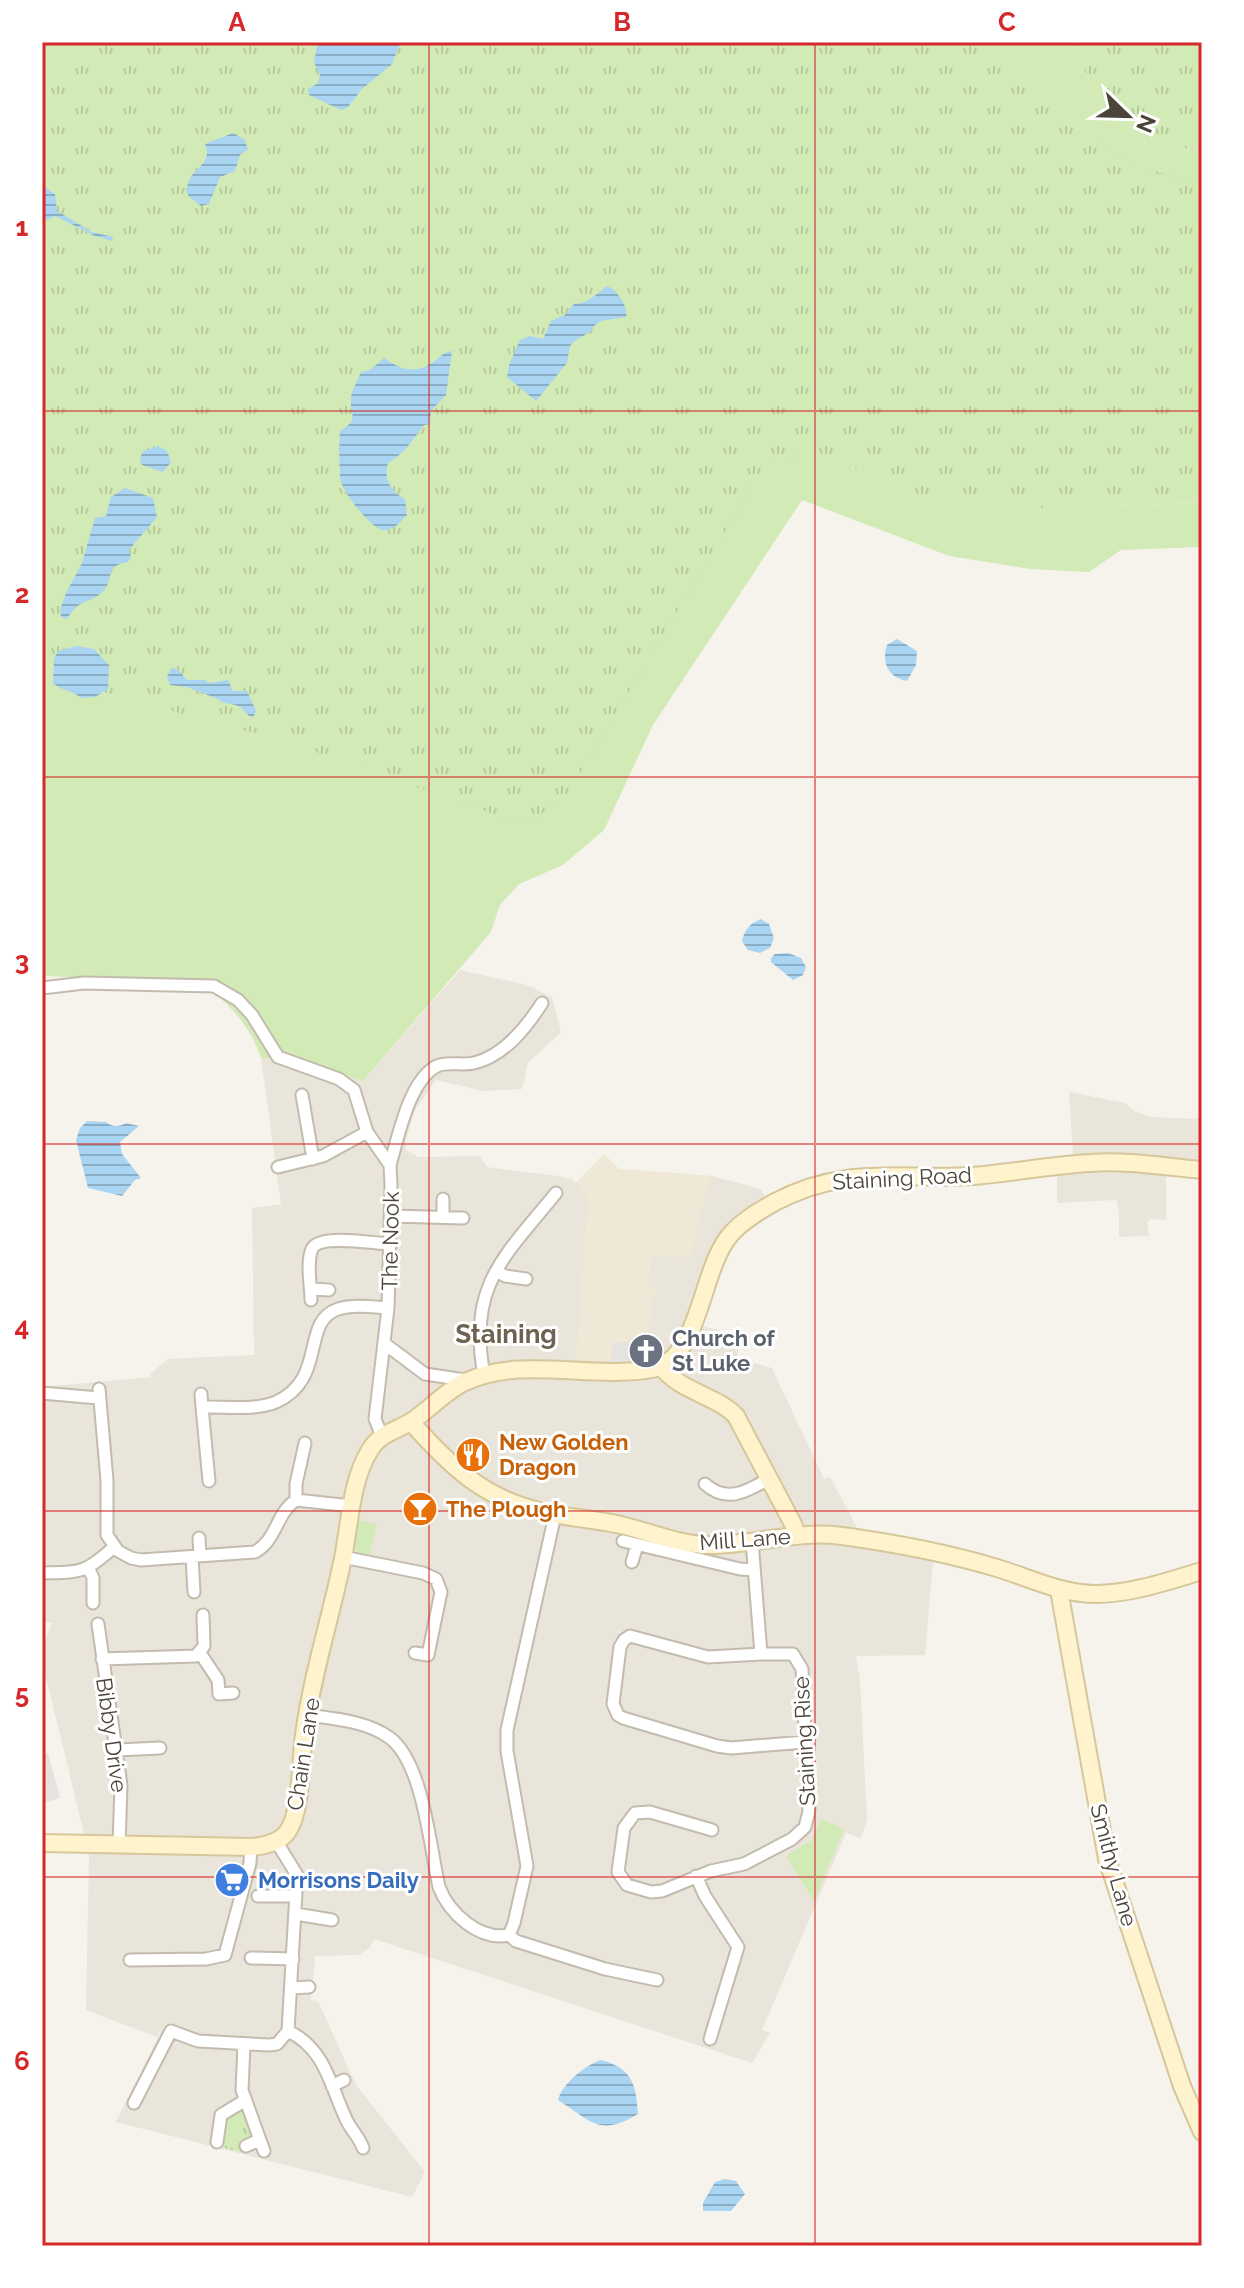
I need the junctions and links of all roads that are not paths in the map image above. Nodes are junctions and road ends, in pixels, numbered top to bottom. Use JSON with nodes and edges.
{"nodes":[{"id":1,"x":42,"y":988,"type":"edge"},
{"id":2,"x":542,"y":1003,"type":"dead end"},
{"id":3,"x":302,"y":1095,"type":"dead end"},
{"id":4,"x":367,"y":1132,"type":"junction"},
{"id":5,"x":313,"y":1159,"type":"junction"},
{"id":6,"x":390,"y":1165,"type":"junction"},
{"id":7,"x":278,"y":1167,"type":"dead end"},
{"id":8,"x":1202,"y":1170,"type":"edge"},
{"id":9,"x":556,"y":1193,"type":"dead end"},
{"id":10,"x":443,"y":1199,"type":"dead end"},
{"id":11,"x":391,"y":1216,"type":"junction"},
{"id":12,"x":443,"y":1217,"type":"junction"},
{"id":13,"x":463,"y":1218,"type":"dead end"},
{"id":14,"x":391,"y":1244,"type":"junction"},
{"id":15,"x":496,"y":1271,"type":"junction"},
{"id":16,"x":526,"y":1279,"type":"dead end"},
{"id":17,"x":329,"y":1290,"type":"dead end"},
{"id":18,"x":388,"y":1308,"type":"junction"},
{"id":19,"x":385,"y":1344,"type":"junction"},
{"id":20,"x":661,"y":1366,"type":"junction"},
{"id":21,"x":484,"y":1375,"type":"junction"},
{"id":22,"x":467,"y":1381,"type":"junction"},
{"id":23,"x":42,"y":1393,"type":"edge"},
{"id":24,"x":411,"y":1422,"type":"junction"},
{"id":25,"x":382,"y":1436,"type":"junction"},
{"id":26,"x":305,"y":1443,"type":"dead end"},
{"id":27,"x":770,"y":1478,"type":"junction"},
{"id":28,"x":209,"y":1481,"type":"dead end"},
{"id":29,"x":705,"y":1484,"type":"dead end"},
{"id":30,"x":296,"y":1500,"type":"junction"},
{"id":31,"x":352,"y":1506,"type":"junction"},
{"id":32,"x":555,"y":1515,"type":"junction"},
{"id":33,"x":797,"y":1535,"type":"junction"},
{"id":34,"x":199,"y":1538,"type":"dead end"},
{"id":35,"x":623,"y":1541,"type":"dead end"},
{"id":36,"x":752,"y":1541,"type":"junction"},
{"id":37,"x":637,"y":1545,"type":"junction"},
{"id":38,"x":114,"y":1547,"type":"junction"},
{"id":39,"x":196,"y":1556,"type":"junction"},
{"id":40,"x":343,"y":1557,"type":"junction"},
{"id":41,"x":632,"y":1562,"type":"dead end"},
{"id":42,"x":89,"y":1569,"type":"junction"},
{"id":43,"x":754,"y":1570,"type":"junction"},
{"id":44,"x":1202,"y":1571,"type":"edge"},
{"id":45,"x":42,"y":1573,"type":"edge"},
{"id":46,"x":1059,"y":1590,"type":"junction"},
{"id":47,"x":194,"y":1592,"type":"dead end"},
{"id":48,"x":93,"y":1603,"type":"dead end"},
{"id":49,"x":203,"y":1615,"type":"dead end"},
{"id":50,"x":98,"y":1624,"type":"dead end"},
{"id":51,"x":200,"y":1653,"type":"junction"},
{"id":52,"x":415,"y":1653,"type":"dead end"},
{"id":53,"x":761,"y":1654,"type":"junction"},
{"id":54,"x":102,"y":1659,"type":"junction"},
{"id":55,"x":233,"y":1693,"type":"dead end"},
{"id":56,"x":307,"y":1715,"type":"junction"},
{"id":57,"x":805,"y":1742,"type":"junction"},
{"id":58,"x":160,"y":1748,"type":"dead end"},
{"id":59,"x":117,"y":1750,"type":"junction"},
{"id":60,"x":700,"y":1827,"type":"junction"},
{"id":61,"x":712,"y":1830,"type":"dead end"},
{"id":62,"x":276,"y":1841,"type":"junction"},
{"id":63,"x":696,"y":1842,"type":"dead end"},
{"id":64,"x":42,"y":1843,"type":"edge"},
{"id":65,"x":119,"y":1846,"type":"junction"},
{"id":66,"x":251,"y":1847,"type":"junction"},
{"id":67,"x":696,"y":1876,"type":"junction"},
{"id":68,"x":258,"y":1896,"type":"dead end"},
{"id":69,"x":296,"y":1896,"type":"junction"},
{"id":70,"x":296,"y":1914,"type":"junction"},
{"id":71,"x":332,"y":1920,"type":"dead end"},
{"id":72,"x":509,"y":1935,"type":"junction"},
{"id":73,"x":251,"y":1958,"type":"dead end"},
{"id":74,"x":293,"y":1959,"type":"junction"},
{"id":75,"x":130,"y":1960,"type":"dead end"},
{"id":76,"x":657,"y":1980,"type":"dead end"},
{"id":77,"x":309,"y":1987,"type":"dead end"},
{"id":78,"x":292,"y":1988,"type":"junction"},
{"id":79,"x":715,"y":2024,"type":"junction"},
{"id":80,"x":729,"y":2028,"type":"dead end"},
{"id":81,"x":288,"y":2031,"type":"junction"},
{"id":82,"x":710,"y":2039,"type":"dead end"},
{"id":83,"x":244,"y":2044,"type":"junction"},
{"id":84,"x":344,"y":2080,"type":"dead end"},
{"id":85,"x":332,"y":2086,"type":"junction"},
{"id":86,"x":244,"y":2101,"type":"junction"},
{"id":87,"x":134,"y":2103,"type":"dead end"},
{"id":88,"x":1202,"y":2132,"type":"edge"},
{"id":89,"x":217,"y":2142,"type":"dead end"},
{"id":90,"x":246,"y":2146,"type":"dead end"},
{"id":91,"x":363,"y":2148,"type":"dead end"}],
"edges":[{"from":1,"to":4,"type":"street","name":"The Nook"},
{"from":2,"to":6,"type":"street"},
{"from":3,"to":5,"type":"street"},
{"from":4,"to":5,"type":"street"},
{"from":4,"to":6,"type":"street","name":"The Nook"},
{"from":5,"to":7,"type":"street"},
{"from":6,"to":11,"type":"street","name":"The Nook"},
{"from":8,"to":20,"type":"street","name":"Staining Road"},
{"from":9,"to":15,"type":"street"},
{"from":10,"to":12,"type":"street"},
{"from":11,"to":12,"type":"street"},
{"from":11,"to":14,"type":"street","name":"The Nook"},
{"from":12,"to":13,"type":"street"},
{"from":14,"to":17,"type":"street"},
{"from":14,"to":18,"type":"street","name":"The Nook"},
{"from":15,"to":16,"type":"street"},
{"from":15,"to":21,"type":"street"},
{"from":18,"to":19,"type":"street","name":"The Nook"},
{"from":18,"to":28,"type":"street"},
{"from":19,"to":22,"type":"street"},
{"from":19,"to":25,"type":"street","name":"The Nook"},
{"from":20,"to":21,"type":"street"},
{"from":20,"to":27,"type":"street"},
{"from":21,"to":22,"type":"street"},
{"from":22,"to":24,"type":"street"},
{"from":23,"to":38,"type":"street"},
{"from":24,"to":25,"type":"street"},
{"from":24,"to":32,"type":"street","name":"Mill Lane"},
{"from":25,"to":31,"type":"street","name":"Chain Lane"},
{"from":26,"to":30,"type":"street"},
{"from":27,"to":29,"type":"street"},
{"from":27,"to":33,"type":"street"},
{"from":30,"to":31,"type":"street"},
{"from":30,"to":39,"type":"street"},
{"from":31,"to":40,"type":"street","name":"Chain Lane"},
{"from":32,"to":36,"type":"street","name":"Mill Lane"},
{"from":32,"to":72,"type":"street"},
{"from":33,"to":36,"type":"street","name":"Mill Lane"},
{"from":33,"to":46,"type":"street","name":"Mill Lane"},
{"from":34,"to":39,"type":"street"},
{"from":35,"to":37,"type":"street"},
{"from":36,"to":43,"type":"street"},
{"from":37,"to":41,"type":"street"},
{"from":37,"to":43,"type":"street"},
{"from":38,"to":39,"type":"street"},
{"from":38,"to":42,"type":"street"},
{"from":39,"to":47,"type":"street"},
{"from":40,"to":52,"type":"street"},
{"from":40,"to":56,"type":"street","name":"Chain Lane"},
{"from":42,"to":45,"type":"street"},
{"from":42,"to":48,"type":"street"},
{"from":43,"to":53,"type":"street"},
{"from":44,"to":46,"type":"street","name":"Mill Lane"},
{"from":46,"to":88,"type":"street","name":"Smithy Lane"},
{"from":49,"to":51,"type":"street"},
{"from":50,"to":54,"type":"street","name":"Bibby Drive"},
{"from":51,"to":54,"type":"street"},
{"from":51,"to":55,"type":"street"},
{"from":53,"to":57,"type":"street","name":"Staining Rise"},
{"from":53,"to":57,"type":"street","name":"Staining Rise"},
{"from":54,"to":59,"type":"street","name":"Bibby Drive"},
{"from":56,"to":62,"type":"street","name":"Chain Lane"},
{"from":56,"to":72,"type":"street"},
{"from":57,"to":67,"type":"street","name":"Staining Rise"},
{"from":58,"to":59,"type":"street"},
{"from":59,"to":65,"type":"street","name":"Bibby Drive"},
{"from":60,"to":61,"type":"street","name":"Staining Rise"},
{"from":60,"to":63,"type":"street"},
{"from":60,"to":67,"type":"street","name":"Staining Rise"},
{"from":62,"to":66,"type":"street"},
{"from":62,"to":69,"type":"street"},
{"from":64,"to":65,"type":"street"},
{"from":65,"to":66,"type":"street"},
{"from":66,"to":75,"type":"street"},
{"from":67,"to":79,"type":"street"},
{"from":68,"to":69,"type":"street"},
{"from":69,"to":70,"type":"street"},
{"from":70,"to":71,"type":"street"},
{"from":70,"to":74,"type":"street"},
{"from":72,"to":76,"type":"street"},
{"from":73,"to":74,"type":"street"},
{"from":74,"to":78,"type":"street"},
{"from":77,"to":78,"type":"street"},
{"from":78,"to":81,"type":"street"},
{"from":79,"to":80,"type":"street"},
{"from":79,"to":82,"type":"street"},
{"from":81,"to":83,"type":"street"},
{"from":81,"to":85,"type":"street"},
{"from":83,"to":86,"type":"street"},
{"from":83,"to":87,"type":"street"},
{"from":84,"to":85,"type":"street"},
{"from":85,"to":91,"type":"street"},
{"from":86,"to":89,"type":"street"},
{"from":86,"to":90,"type":"street"}]}
